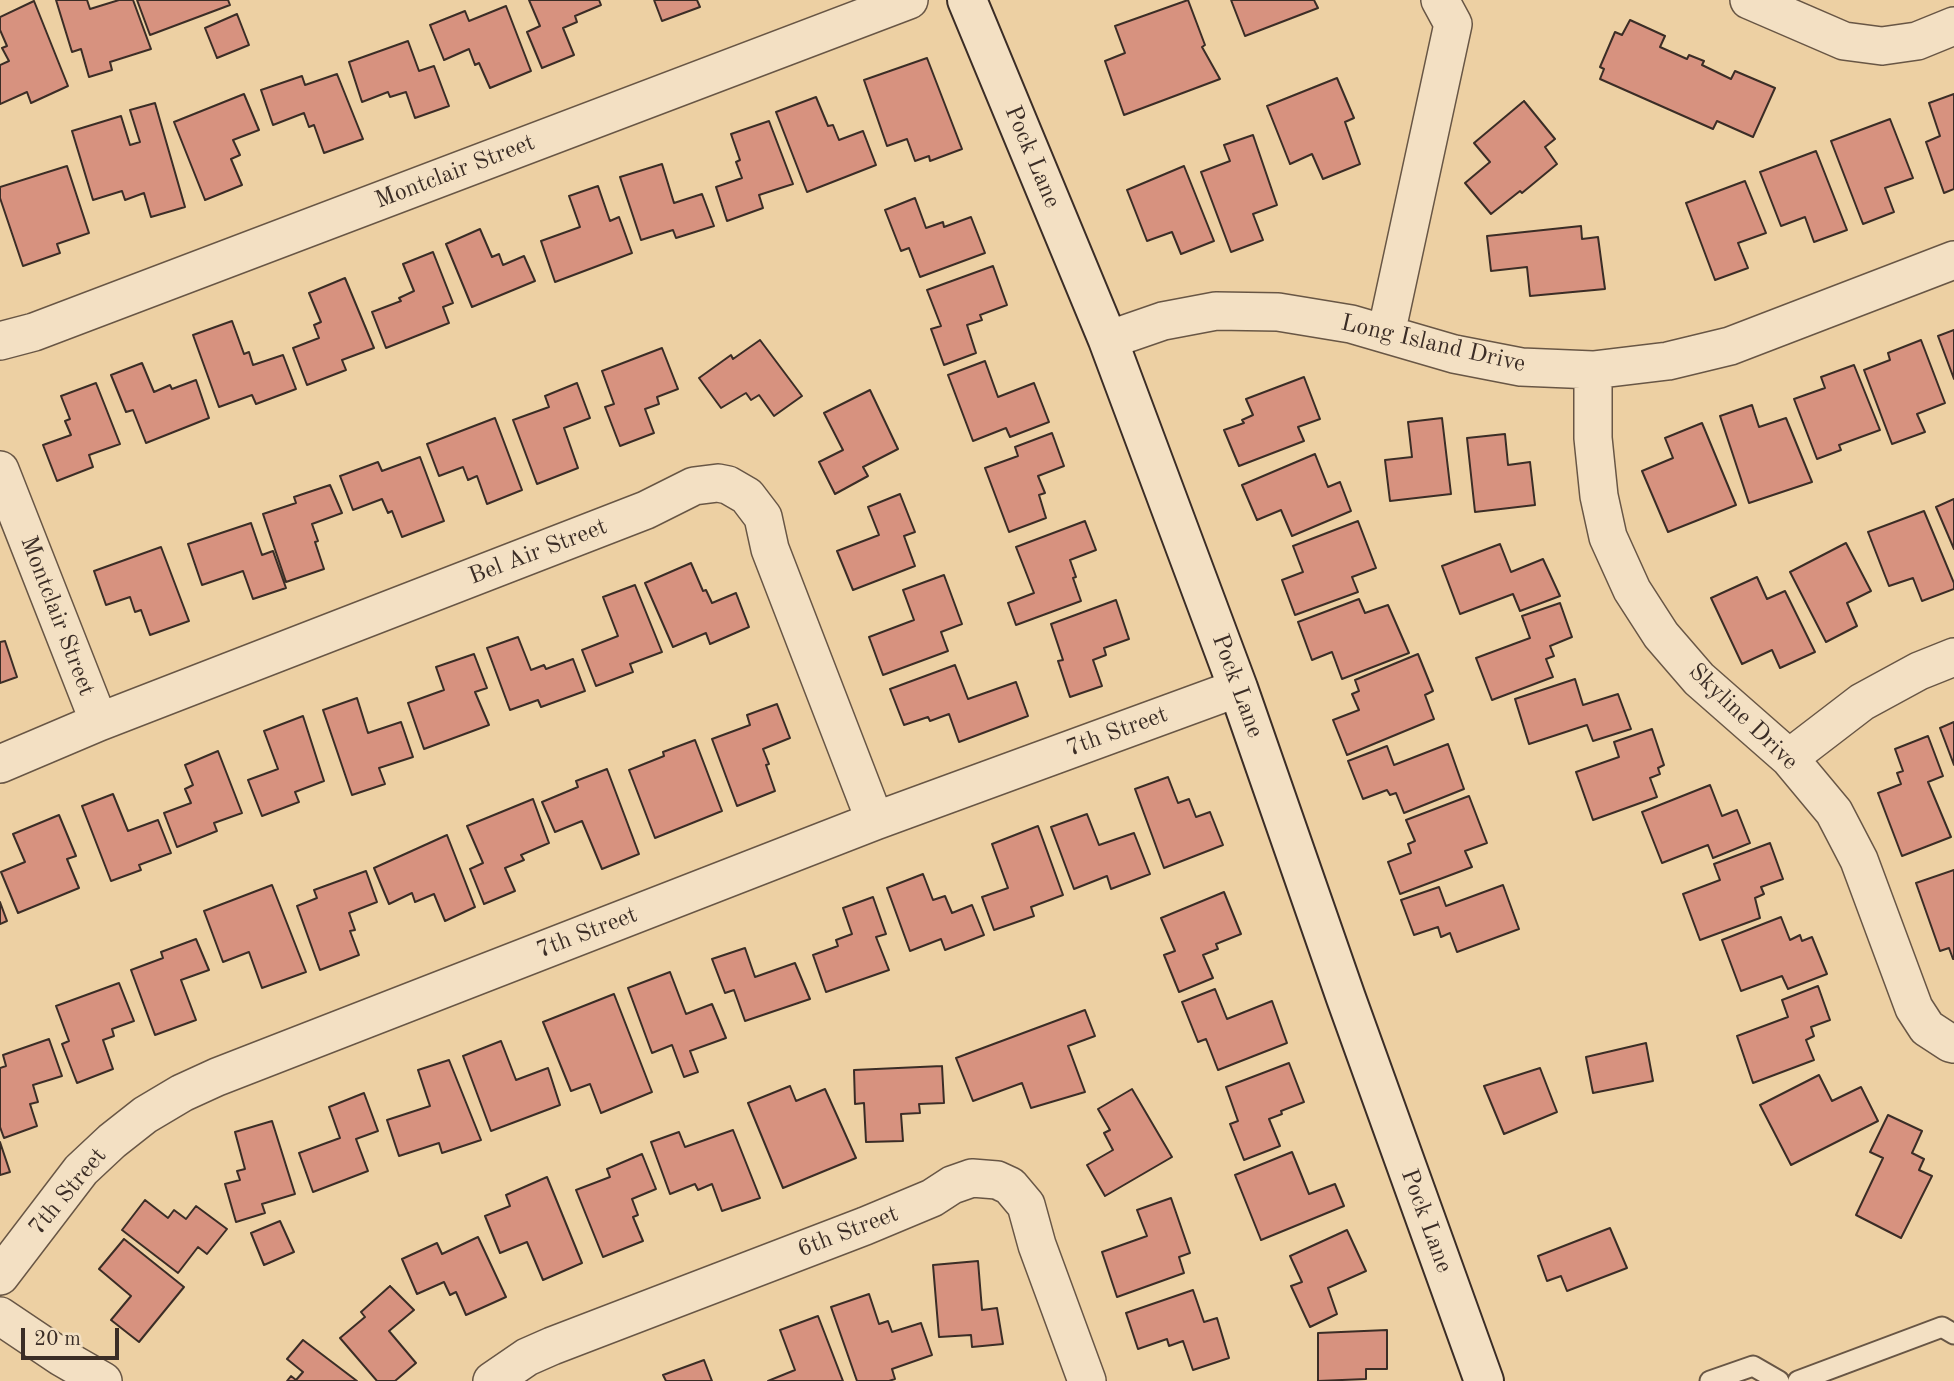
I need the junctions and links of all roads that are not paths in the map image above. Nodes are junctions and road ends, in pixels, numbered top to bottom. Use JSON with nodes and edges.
{"nodes":[{"id":1,"x":909,"y":0,"type":"edge"},
{"id":2,"x":967,"y":0,"type":"edge"},
{"id":3,"x":1440,"y":0,"type":"edge"},
{"id":4,"x":1749,"y":0,"type":"edge"},
{"id":5,"x":1954,"y":26,"type":"edge"},
{"id":6,"x":1954,"y":260,"type":"edge"},
{"id":7,"x":1385,"y":334,"type":"junction"},
{"id":8,"x":1108,"y":340,"type":"junction"},
{"id":9,"x":0,"y":341,"type":"edge"},
{"id":10,"x":1593,"y":370,"type":"junction"},
{"id":11,"x":0,"y":470,"type":"edge"},
{"id":12,"x":1954,"y":657,"type":"edge"},
{"id":13,"x":1238,"y":688,"type":"junction"},
{"id":14,"x":99,"y":722,"type":"junction"},
{"id":15,"x":1790,"y":758,"type":"junction"},
{"id":16,"x":0,"y":764,"type":"edge"},
{"id":17,"x":875,"y":821,"type":"junction"},
{"id":18,"x":1952,"y":1044,"type":"edge"},
{"id":19,"x":0,"y":1276,"type":"edge"},
{"id":20,"x":0,"y":1316,"type":"edge"},
{"id":21,"x":1954,"y":1334,"type":"edge"},
{"id":22,"x":103,"y":1381,"type":"edge"},
{"id":23,"x":492,"y":1381,"type":"edge"},
{"id":24,"x":1087,"y":1381,"type":"edge"},
{"id":25,"x":1483,"y":1381,"type":"edge"},
{"id":26,"x":1710,"y":1381,"type":"edge"},
{"id":27,"x":1779,"y":1381,"type":"edge"},
{"id":28,"x":1798,"y":1381,"type":"edge"}],
"edges":[{"from":1,"to":9,"type":"street","name":"Montclair Street"},
{"from":2,"to":8,"type":"street","name":"Pock Lane"},
{"from":3,"to":7,"type":"street"},
{"from":4,"to":5,"type":"street"},
{"from":6,"to":10,"type":"street","name":"Long Island Drive"},
{"from":7,"to":8,"type":"street","name":"Long Island Drive"},
{"from":7,"to":10,"type":"street","name":"Long Island Drive"},
{"from":8,"to":13,"type":"street","name":"Pock Lane"},
{"from":10,"to":15,"type":"street","name":"Skyline Drive"},
{"from":11,"to":14,"type":"street","name":"Montclair Street"},
{"from":12,"to":15,"type":"street"},
{"from":13,"to":17,"type":"street","name":"7th Street"},
{"from":13,"to":25,"type":"street","name":"Pock Lane"},
{"from":14,"to":16,"type":"street","name":"Bel Air Street"},
{"from":14,"to":17,"type":"street","name":"Bel Air Street"},
{"from":15,"to":18,"type":"street","name":"Skyline Drive"},
{"from":17,"to":19,"type":"street","name":"7th Street"},
{"from":20,"to":22,"type":"street"},
{"from":21,"to":28,"type":"lane"},
{"from":23,"to":24,"type":"street","name":"6th Street"},
{"from":26,"to":27,"type":"lane"}]}
